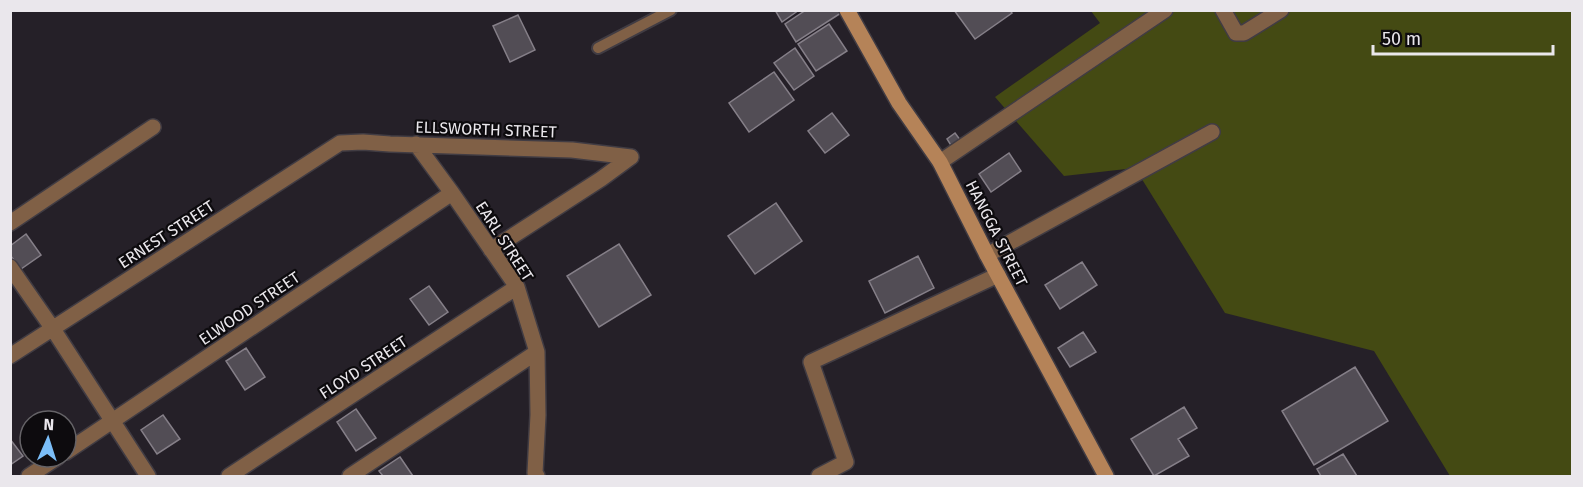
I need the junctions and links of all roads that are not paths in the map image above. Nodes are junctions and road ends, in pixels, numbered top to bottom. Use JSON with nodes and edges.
{"nodes":[{"id":1,"x":671,"y":10,"type":"edge"},
{"id":2,"x":847,"y":10,"type":"edge"},
{"id":3,"x":1164,"y":10,"type":"edge"},
{"id":4,"x":1223,"y":10,"type":"edge"},
{"id":5,"x":1281,"y":10,"type":"edge"},
{"id":6,"x":597,"y":48,"type":"dead end"},
{"id":7,"x":153,"y":127,"type":"dead end"},
{"id":8,"x":1212,"y":132,"type":"dead end"},
{"id":9,"x":340,"y":143,"type":"joint"},
{"id":10,"x":416,"y":144,"type":"junction"},
{"id":11,"x":940,"y":162,"type":"junction"},
{"id":12,"x":452,"y":193,"type":"junction"},
{"id":13,"x":10,"y":223,"type":"edge"},
{"id":14,"x":491,"y":250,"type":"junction"},
{"id":15,"x":987,"y":255,"type":"junction"},
{"id":16,"x":10,"y":267,"type":"edge"},
{"id":17,"x":998,"y":275,"type":"junction"},
{"id":18,"x":517,"y":287,"type":"junction"},
{"id":19,"x":52,"y":329,"type":"junction"},
{"id":20,"x":537,"y":352,"type":"junction"},
{"id":21,"x":10,"y":356,"type":"edge"},
{"id":22,"x":113,"y":421,"type":"junction"},
{"id":23,"x":78,"y":444,"type":"edge"},
{"id":24,"x":534,"y":475,"type":"edge"},
{"id":25,"x":148,"y":477,"type":"edge"},
{"id":26,"x":229,"y":477,"type":"edge"},
{"id":27,"x":350,"y":477,"type":"edge"},
{"id":28,"x":819,"y":477,"type":"edge"},
{"id":29,"x":1106,"y":477,"type":"edge"}],
"edges":[{"from":1,"to":6,"type":"lane"},
{"from":2,"to":11,"type":"street","name":"HANGGA STREET"},
{"from":3,"to":11,"type":"street"},
{"from":4,"to":5,"type":"street"},
{"from":7,"to":13,"type":"street"},
{"from":8,"to":15,"type":"street"},
{"from":9,"to":10,"type":"street","name":"ELLSWORTH STREET"},
{"from":9,"to":19,"type":"street","name":"ERNEST STREET"},
{"from":10,"to":12,"type":"street","name":"EARL STREET"},
{"from":10,"to":14,"type":"street","name":"ELLSWORTH STREET"},
{"from":11,"to":15,"type":"street","name":"HANGGA STREET"},
{"from":12,"to":14,"type":"street","name":"EARL STREET"},
{"from":12,"to":22,"type":"street","name":"ELWOOD STREET"},
{"from":14,"to":18,"type":"street","name":"EARL STREET"},
{"from":15,"to":17,"type":"street","name":"HANGGA STREET"},
{"from":16,"to":19,"type":"street"},
{"from":17,"to":28,"type":"street"},
{"from":17,"to":29,"type":"street","name":"HANGGA STREET"},
{"from":18,"to":20,"type":"street","name":"EARL STREET"},
{"from":18,"to":26,"type":"street","name":"FLOYD STREET"},
{"from":19,"to":21,"type":"street","name":"ERNEST STREET"},
{"from":19,"to":22,"type":"street"},
{"from":20,"to":24,"type":"street","name":"EARL STREET"},
{"from":20,"to":27,"type":"street"},
{"from":22,"to":23,"type":"street","name":"ELWOOD STREET"},
{"from":22,"to":25,"type":"street"}]}
